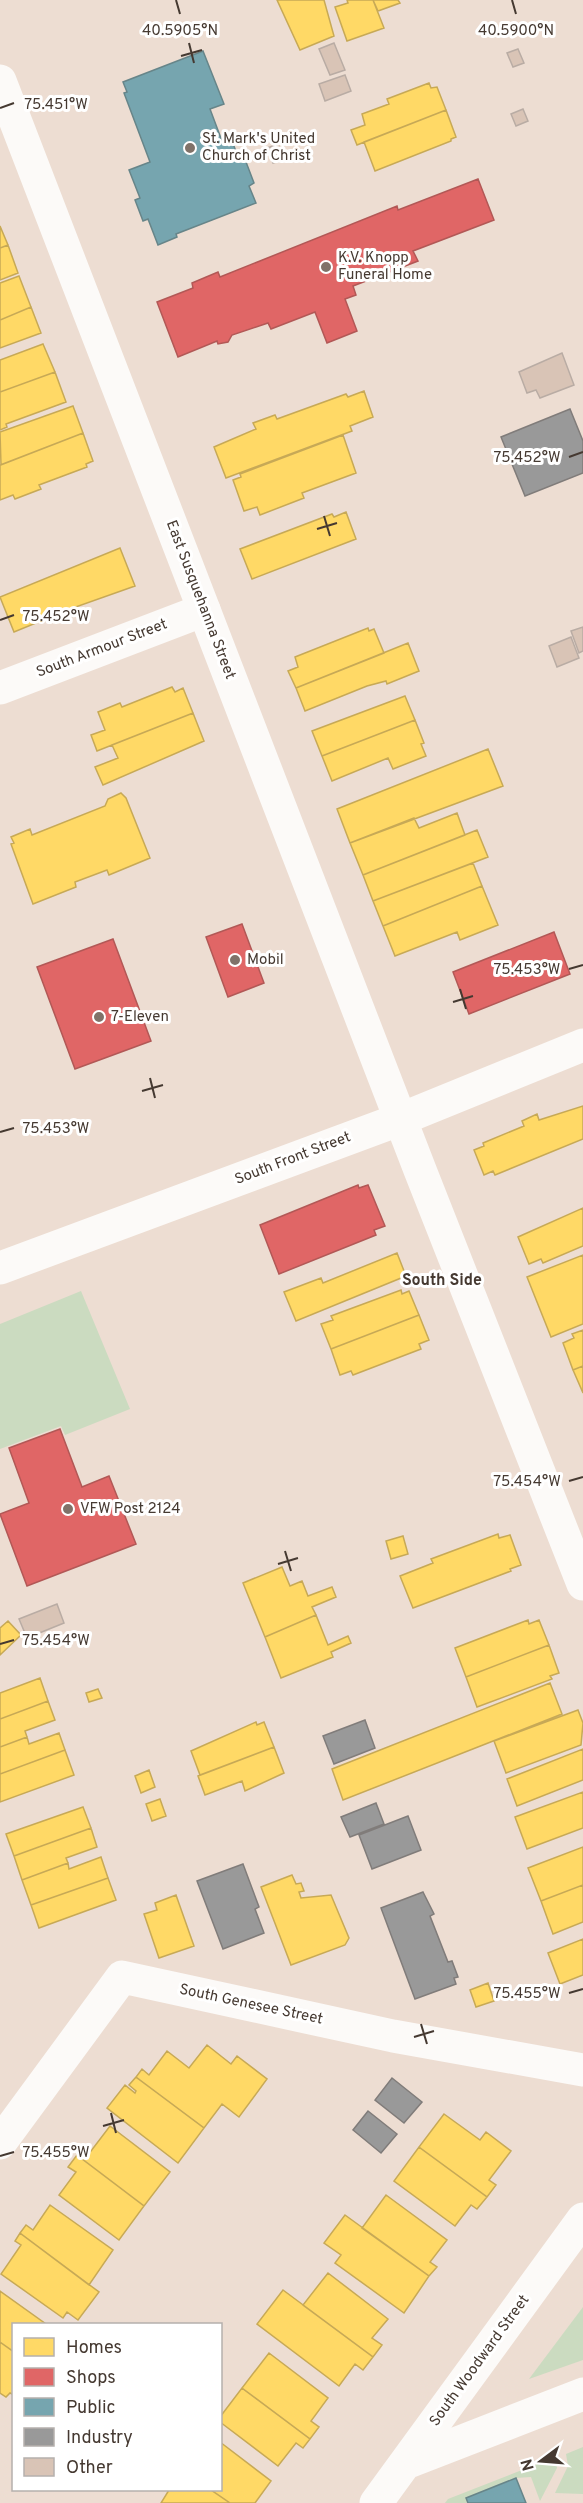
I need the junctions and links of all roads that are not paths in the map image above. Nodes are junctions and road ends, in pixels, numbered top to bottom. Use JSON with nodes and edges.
{"nodes":[{"id":1,"x":0,"y":81,"type":"edge"},
{"id":2,"x":204,"y":610,"type":"junction"},
{"id":3,"x":0,"y":688,"type":"edge"},
{"id":4,"x":583,"y":1045,"type":"edge"},
{"id":5,"x":401,"y":1119,"type":"junction"},
{"id":6,"x":0,"y":1268,"type":"edge"},
{"id":7,"x":583,"y":1584,"type":"edge"},
{"id":8,"x":583,"y":2070,"type":"edge"},
{"id":9,"x":0,"y":2144,"type":"edge"},
{"id":10,"x":583,"y":2219,"type":"edge"},
{"id":11,"x":583,"y":2394,"type":"edge"},
{"id":12,"x":406,"y":2463,"type":"junction"},
{"id":13,"x":376,"y":2503,"type":"edge"}],
"edges":[{"from":1,"to":2,"type":"street","name":"East Susquehanna Street"},
{"from":2,"to":3,"type":"street","name":"South Armour Street"},
{"from":2,"to":5,"type":"street","name":"East Susquehanna Street"},
{"from":4,"to":5,"type":"street","name":"South Front Street"},
{"from":5,"to":6,"type":"street","name":"South Front Street"},
{"from":5,"to":7,"type":"street","name":"East Susquehanna Street"},
{"from":8,"to":9,"type":"street","name":"South Genesee Street"},
{"from":10,"to":12,"type":"street","name":"South Woodward Street"},
{"from":11,"to":12,"type":"street"},
{"from":12,"to":13,"type":"street","name":"South Woodward Street"}]}
